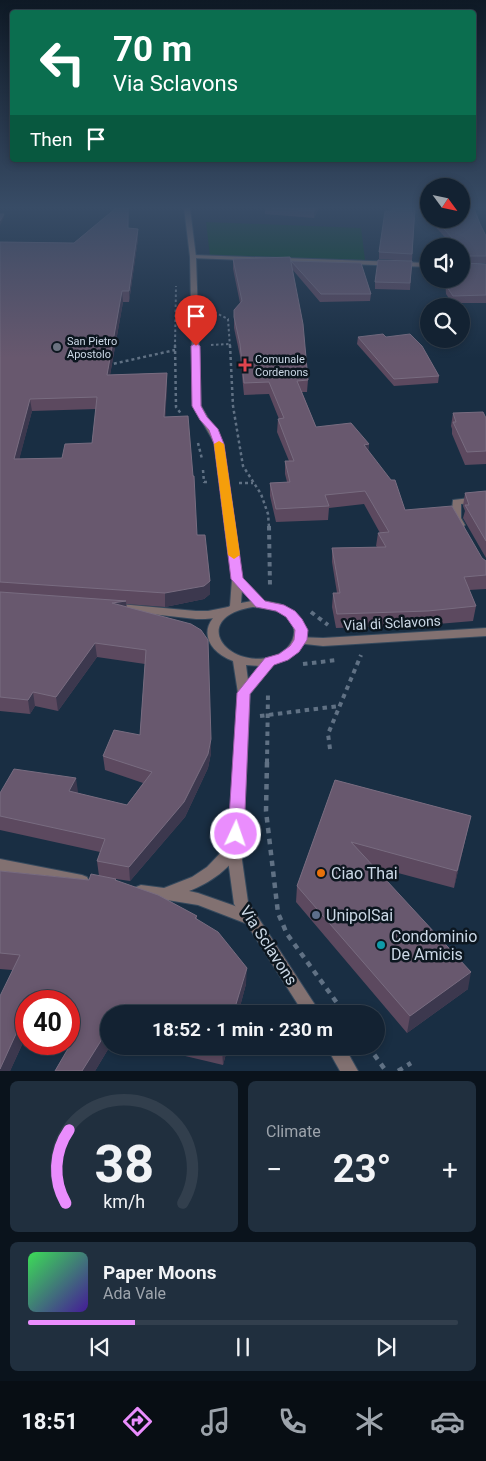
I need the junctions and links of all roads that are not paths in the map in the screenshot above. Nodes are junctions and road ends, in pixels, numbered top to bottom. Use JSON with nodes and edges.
{"nodes":[{"id":1,"x":193,"y":257,"type":"edge"},
{"id":2,"x":222,"y":258,"type":"edge"},
{"id":3,"x":420,"y":265,"type":"edge"},
{"id":4,"x":486,"y":499,"type":"edge"},
{"id":5,"x":464,"y":533,"type":"edge"},
{"id":6,"x":237,"y":579,"type":"junction"},
{"id":7,"x":261,"y":604,"type":"junction"},
{"id":8,"x":108,"y":607,"type":"edge"},
{"id":9,"x":231,"y":609,"type":"junction"},
{"id":10,"x":486,"y":632,"type":"edge"},
{"id":11,"x":300,"y":640,"type":"junction"},
{"id":12,"x":239,"y":660,"type":"junction"},
{"id":13,"x":270,"y":661,"type":"junction"},
{"id":14,"x":244,"y":693,"type":"junction"},
{"id":15,"x":236,"y":847,"type":"junction"},
{"id":16,"x":0,"y":865,"type":"edge"},
{"id":17,"x":97,"y":884,"type":"edge"},
{"id":18,"x":126,"y":889,"type":"edge"},
{"id":19,"x":161,"y":895,"type":"junction"},
{"id":20,"x":250,"y":918,"type":"junction"},
{"id":21,"x":307,"y":1005,"type":"edge"},
{"id":22,"x":340,"y":1055,"type":"edge"},
{"id":23,"x":350,"y":1071,"type":"edge"}],
"edges":[{"from":1,"to":6,"type":"street"},
{"from":2,"to":3,"type":"street"},
{"from":4,"to":5,"type":"street"},
{"from":6,"to":7,"type":"street"},
{"from":6,"to":9,"type":"street"},
{"from":7,"to":9,"type":"street"},
{"from":7,"to":11,"type":"street"},
{"from":8,"to":9,"type":"street"},
{"from":9,"to":12,"type":"street"},
{"from":10,"to":11,"type":"street","name":"Vial di Sclavons"},
{"from":11,"to":13,"type":"street"},
{"from":12,"to":13,"type":"street"},
{"from":12,"to":14,"type":"street","name":"Via Sclavons"},
{"from":13,"to":14,"type":"street"},
{"from":14,"to":15,"type":"street","name":"Via Sclavons"},
{"from":15,"to":19,"type":"street"},
{"from":15,"to":20,"type":"street","name":"Via Sclavons"},
{"from":16,"to":17,"type":"street"},
{"from":18,"to":19,"type":"street"},
{"from":19,"to":20,"type":"street"},
{"from":20,"to":21,"type":"street","name":"Via Sclavons"},
{"from":22,"to":23,"type":"street"}]}
